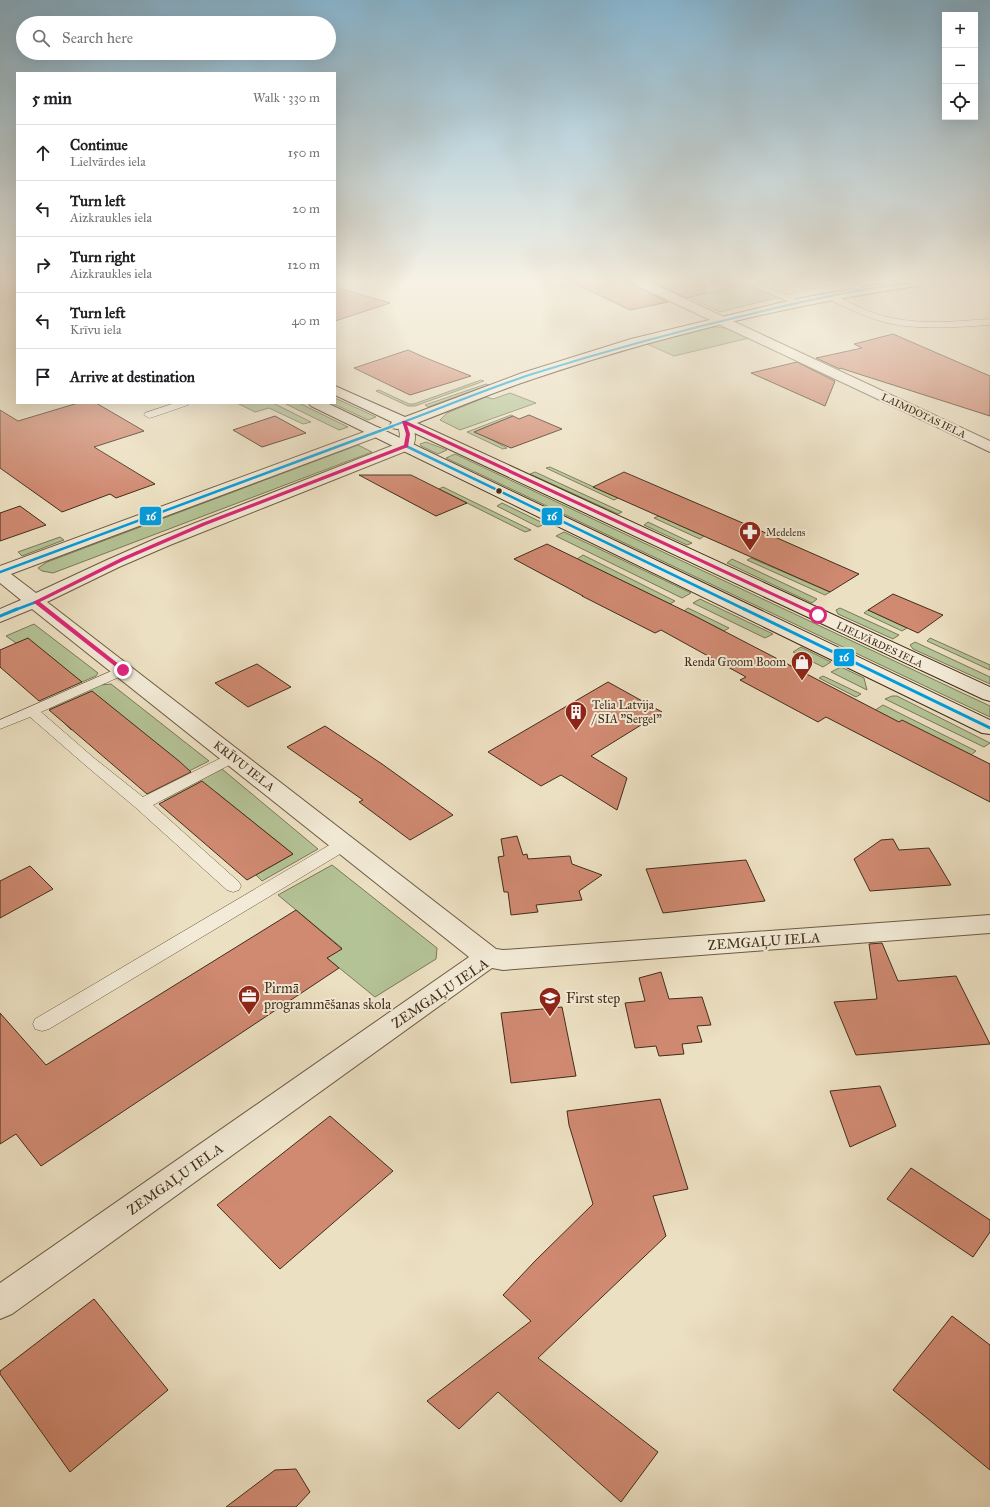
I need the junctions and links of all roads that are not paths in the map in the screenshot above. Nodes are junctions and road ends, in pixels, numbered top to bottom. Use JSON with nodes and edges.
{"nodes":[{"id":1,"x":603,"y":352,"type":"edge"},
{"id":2,"x":790,"y":352,"type":"edge"},
{"id":3,"x":336,"y":390,"type":"edge"},
{"id":4,"x":182,"y":404,"type":"edge"},
{"id":5,"x":318,"y":404,"type":"edge"},
{"id":6,"x":149,"y":415,"type":"dead end"},
{"id":7,"x":404,"y":422,"type":"junction"},
{"id":8,"x":377,"y":432,"type":"junction"},
{"id":9,"x":406,"y":446,"type":"junction"},
{"id":10,"x":990,"y":447,"type":"edge"},
{"id":11,"x":0,"y":573,"type":"edge"},
{"id":12,"x":36,"y":602,"type":"junction"},
{"id":13,"x":0,"y":616,"type":"edge"},
{"id":14,"x":123,"y":670,"type":"junction"},
{"id":15,"x":990,"y":695,"type":"edge"},
{"id":16,"x":32,"y":711,"type":"junction"},
{"id":17,"x":0,"y":725,"type":"edge"},
{"id":18,"x":990,"y":728,"type":"edge"},
{"id":19,"x":234,"y":757,"type":"junction"},
{"id":20,"x":142,"y":804,"type":"junction"},
{"id":21,"x":344,"y":844,"type":"junction"},
{"id":22,"x":233,"y":886,"type":"dead end"},
{"id":23,"x":990,"y":924,"type":"edge"},
{"id":24,"x":488,"y":957,"type":"junction"},
{"id":25,"x":42,"y":1024,"type":"dead end"},
{"id":26,"x":0,"y":1303,"type":"edge"}],
"edges":[{"from":1,"to":7,"type":"street"},
{"from":2,"to":10,"type":"street","name":"LAIMDOTAS IELA"},
{"from":3,"to":7,"type":"street","name":"LIELVĀRDES IELA"},
{"from":4,"to":6,"type":"lane"},
{"from":5,"to":8,"type":"street"},
{"from":7,"to":8,"type":"street"},
{"from":7,"to":9,"type":"street"},
{"from":7,"to":15,"type":"street","name":"LIELVĀRDES IELA"},
{"from":8,"to":9,"type":"street"},
{"from":8,"to":11,"type":"street"},
{"from":9,"to":12,"type":"street"},
{"from":9,"to":18,"type":"street"},
{"from":11,"to":12,"type":"street","name":"KRĪVU IELA"},
{"from":12,"to":13,"type":"street"},
{"from":12,"to":14,"type":"street","name":"KRĪVU IELA"},
{"from":14,"to":16,"type":"lane"},
{"from":14,"to":19,"type":"street","name":"KRĪVU IELA"},
{"from":16,"to":17,"type":"lane"},
{"from":16,"to":20,"type":"lane"},
{"from":19,"to":20,"type":"lane"},
{"from":19,"to":21,"type":"street","name":"KRĪVU IELA"},
{"from":20,"to":22,"type":"lane"},
{"from":21,"to":24,"type":"street","name":"KRĪVU IELA"},
{"from":21,"to":25,"type":"lane"},
{"from":23,"to":24,"type":"street","name":"ZEMGAĻU IELA"},
{"from":24,"to":26,"type":"street","name":"ZEMGAĻU IELA"}]}
